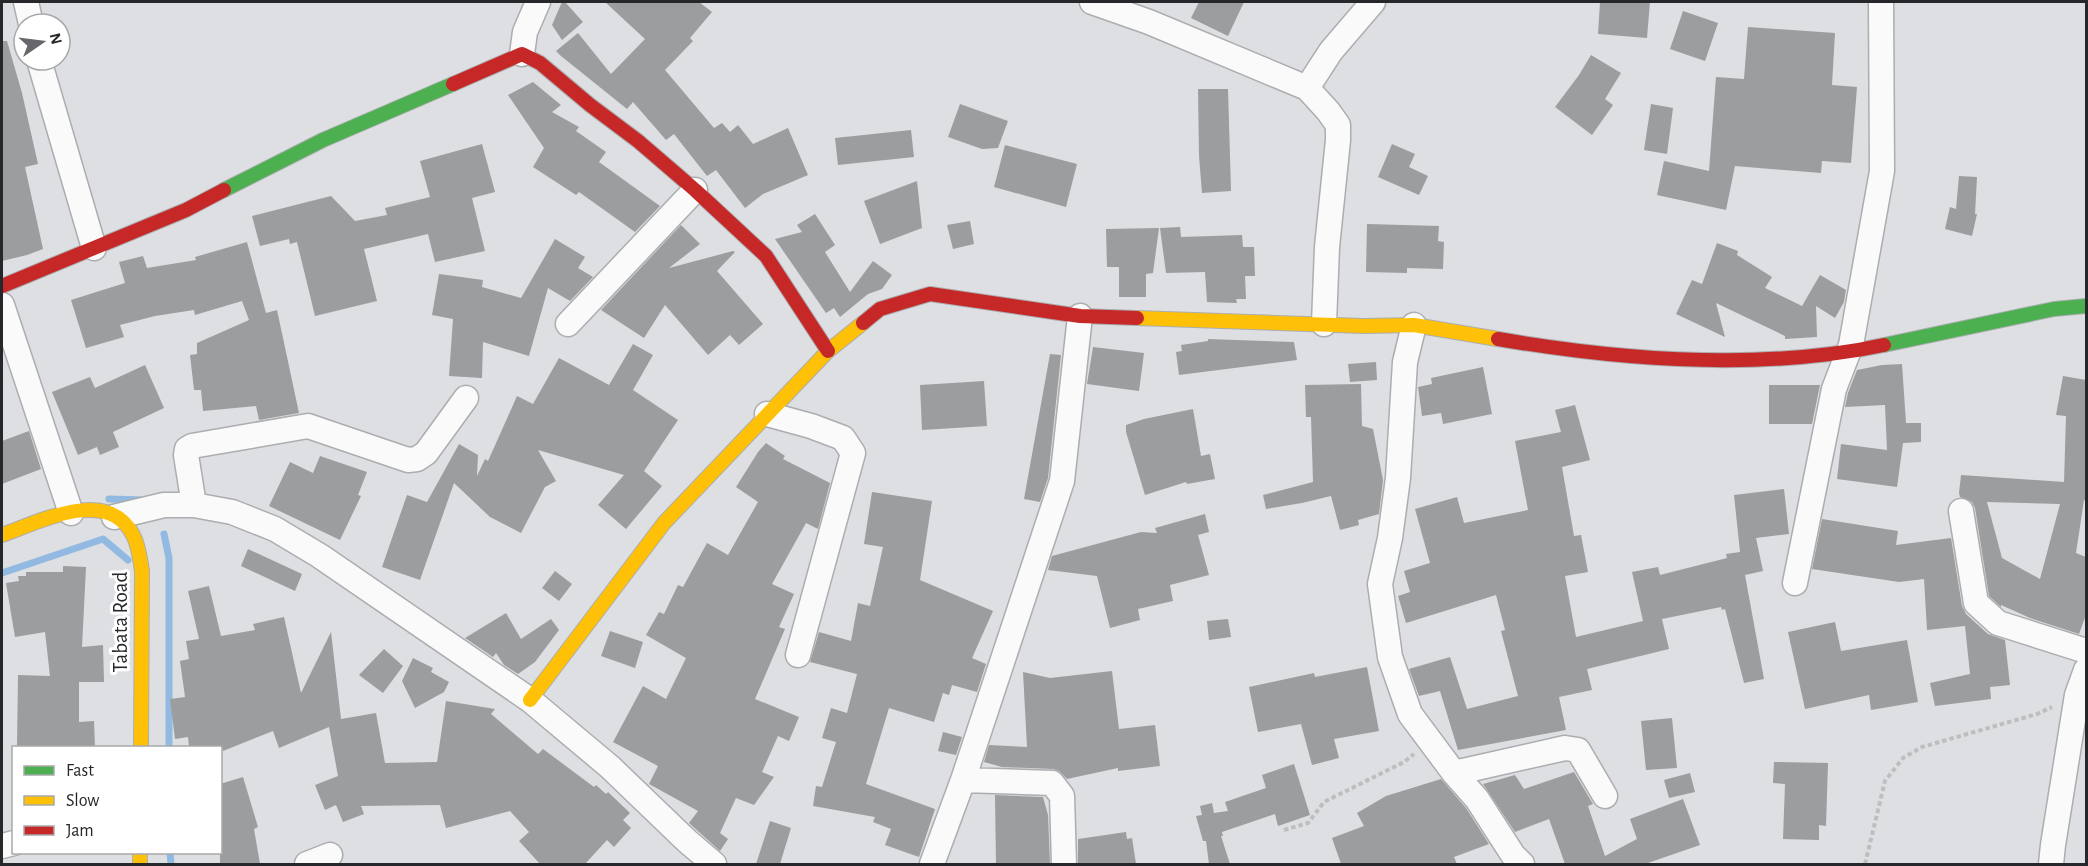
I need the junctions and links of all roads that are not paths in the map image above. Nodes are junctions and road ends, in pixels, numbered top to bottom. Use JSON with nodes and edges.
{"nodes":[{"id":1,"x":538,"y":2,"type":"edge"},
{"id":2,"x":1092,"y":2,"type":"edge"},
{"id":3,"x":1373,"y":2,"type":"edge"},
{"id":4,"x":1881,"y":2,"type":"edge"},
{"id":5,"x":522,"y":54,"type":"junction"},
{"id":6,"x":43,"y":72,"type":"edge"},
{"id":7,"x":1307,"y":88,"type":"junction"},
{"id":8,"x":695,"y":190,"type":"junction"},
{"id":9,"x":94,"y":248,"type":"junction"},
{"id":10,"x":2,"y":286,"type":"edge"},
{"id":11,"x":2,"y":305,"type":"edge"},
{"id":12,"x":2086,"y":306,"type":"edge"},
{"id":13,"x":1080,"y":316,"type":"junction"},
{"id":14,"x":568,"y":324,"type":"dead end"},
{"id":15,"x":1324,"y":324,"type":"junction"},
{"id":16,"x":1414,"y":325,"type":"junction"},
{"id":17,"x":828,"y":351,"type":"junction"},
{"id":18,"x":1847,"y":353,"type":"junction"},
{"id":19,"x":466,"y":398,"type":"dead end"},
{"id":20,"x":767,"y":414,"type":"junction"},
{"id":21,"x":194,"y":505,"type":"junction"},
{"id":22,"x":1961,"y":511,"type":"dead end"},
{"id":23,"x":70,"y":513,"type":"junction"},
{"id":24,"x":114,"y":517,"type":"junction"},
{"id":25,"x":2,"y":535,"type":"edge"},
{"id":26,"x":1795,"y":583,"type":"dead end"},
{"id":27,"x":798,"y":656,"type":"dead end"},
{"id":28,"x":2086,"y":666,"type":"edge"},
{"id":29,"x":530,"y":700,"type":"junction"},
{"id":30,"x":141,"y":746,"type":"edge"},
{"id":31,"x":1454,"y":773,"type":"junction"},
{"id":32,"x":963,"y":780,"type":"junction"},
{"id":33,"x":1605,"y":796,"type":"dead end"},
{"id":34,"x":330,"y":855,"type":"dead end"},
{"id":35,"x":307,"y":864,"type":"edge"},
{"id":36,"x":714,"y":864,"type":"edge"},
{"id":37,"x":932,"y":864,"type":"edge"},
{"id":38,"x":1064,"y":864,"type":"edge"},
{"id":39,"x":1521,"y":864,"type":"edge"},
{"id":40,"x":2051,"y":864,"type":"edge"}],
"edges":[{"from":1,"to":5,"type":"street"},
{"from":2,"to":7,"type":"street"},
{"from":3,"to":7,"type":"street"},
{"from":4,"to":18,"type":"street"},
{"from":5,"to":8,"type":"street"},
{"from":5,"to":9,"type":"street"},
{"from":6,"to":9,"type":"street"},
{"from":7,"to":15,"type":"street"},
{"from":8,"to":14,"type":"street"},
{"from":8,"to":17,"type":"street"},
{"from":9,"to":10,"type":"street"},
{"from":11,"to":23,"type":"street"},
{"from":12,"to":18,"type":"street"},
{"from":13,"to":15,"type":"street"},
{"from":13,"to":17,"type":"street"},
{"from":13,"to":32,"type":"street"},
{"from":15,"to":16,"type":"street"},
{"from":16,"to":18,"type":"street"},
{"from":16,"to":31,"type":"street"},
{"from":17,"to":20,"type":"street"},
{"from":18,"to":26,"type":"street"},
{"from":19,"to":21,"type":"street"},
{"from":20,"to":27,"type":"street"},
{"from":20,"to":29,"type":"street"},
{"from":21,"to":24,"type":"street"},
{"from":21,"to":29,"type":"street"},
{"from":22,"to":28,"type":"street"},
{"from":23,"to":24,"type":"street"},
{"from":23,"to":25,"type":"street"},
{"from":24,"to":30,"type":"street","name":"Tabata Road"},
{"from":28,"to":40,"type":"street"},
{"from":29,"to":36,"type":"street"},
{"from":31,"to":33,"type":"street"},
{"from":31,"to":39,"type":"street"},
{"from":32,"to":37,"type":"street"},
{"from":32,"to":38,"type":"street"},
{"from":34,"to":35,"type":"street"}]}
